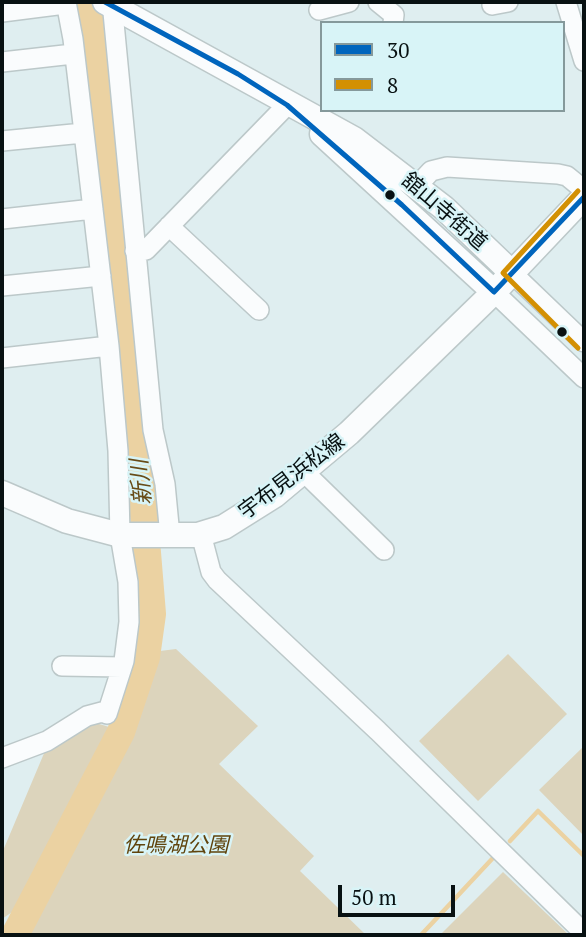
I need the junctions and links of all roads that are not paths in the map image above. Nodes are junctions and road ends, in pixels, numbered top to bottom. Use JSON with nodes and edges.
{"nodes":[{"id":1,"x":349,"y":2,"type":"edge"},
{"id":2,"x":378,"y":2,"type":"edge"},
{"id":3,"x":566,"y":2,"type":"edge"},
{"id":4,"x":66,"y":3,"type":"edge"},
{"id":5,"x":110,"y":3,"type":"edge"},
{"id":6,"x":319,"y":10,"type":"dead end"},
{"id":7,"x":2,"y":12,"type":"edge"},
{"id":8,"x":393,"y":21,"type":"edge"},
{"id":9,"x":73,"y":54,"type":"junction"},
{"id":10,"x":584,"y":61,"type":"edge"},
{"id":11,"x":2,"y":62,"type":"edge"},
{"id":12,"x":287,"y":105,"type":"junction"},
{"id":13,"x":83,"y":133,"type":"junction"},
{"id":14,"x":2,"y":141,"type":"edge"},
{"id":15,"x":416,"y":187,"type":"junction"},
{"id":16,"x":584,"y":190,"type":"edge"},
{"id":17,"x":584,"y":197,"type":"edge"},
{"id":18,"x":93,"y":209,"type":"junction"},
{"id":19,"x":2,"y":219,"type":"edge"},
{"id":20,"x":170,"y":226,"type":"junction"},
{"id":21,"x":135,"y":251,"type":"junction"},
{"id":22,"x":512,"y":273,"type":"junction"},
{"id":23,"x":101,"y":276,"type":"junction"},
{"id":24,"x":2,"y":286,"type":"edge"},
{"id":25,"x":494,"y":292,"type":"junction"},
{"id":26,"x":259,"y":310,"type":"dead end"},
{"id":27,"x":584,"y":342,"type":"edge"},
{"id":28,"x":109,"y":346,"type":"junction"},
{"id":29,"x":2,"y":358,"type":"edge"},
{"id":30,"x":584,"y":378,"type":"edge"},
{"id":31,"x":304,"y":472,"type":"junction"},
{"id":32,"x":2,"y":493,"type":"edge"},
{"id":33,"x":201,"y":534,"type":"junction"},
{"id":34,"x":124,"y":535,"type":"junction"},
{"id":35,"x":167,"y":536,"type":"junction"},
{"id":36,"x":384,"y":550,"type":"dead end"},
{"id":37,"x":62,"y":666,"type":"dead end"},
{"id":38,"x":122,"y":667,"type":"junction"},
{"id":39,"x":2,"y":758,"type":"edge"},
{"id":40,"x":584,"y":933,"type":"edge"}],
"edges":[{"from":1,"to":6,"type":"street"},
{"from":2,"to":8,"type":"street"},
{"from":3,"to":10,"type":"street"},
{"from":4,"to":7,"type":"street"},
{"from":4,"to":9,"type":"street"},
{"from":5,"to":12,"type":"main road","name":"舘山寺街道"},
{"from":5,"to":21,"type":"street"},
{"from":9,"to":11,"type":"street"},
{"from":9,"to":13,"type":"street"},
{"from":12,"to":15,"type":"main road","name":"舘山寺街道"},
{"from":12,"to":20,"type":"street"},
{"from":12,"to":25,"type":"main road","name":"舘山寺街道"},
{"from":13,"to":14,"type":"street"},
{"from":13,"to":18,"type":"street"},
{"from":15,"to":16,"type":"street"},
{"from":15,"to":22,"type":"main road","name":"舘山寺街道"},
{"from":17,"to":22,"type":"main road","name":"宇布見浜松線"},
{"from":18,"to":19,"type":"street"},
{"from":18,"to":23,"type":"street"},
{"from":20,"to":21,"type":"street"},
{"from":20,"to":26,"type":"street"},
{"from":21,"to":35,"type":"street"},
{"from":22,"to":25,"type":"main road","name":"宇布見浜松線"},
{"from":22,"to":27,"type":"street","name":"舘山寺街道"},
{"from":23,"to":24,"type":"street"},
{"from":23,"to":28,"type":"street"},
{"from":25,"to":30,"type":"street","name":"舘山寺街道"},
{"from":25,"to":31,"type":"main road","name":"宇布見浜松線"},
{"from":28,"to":29,"type":"street"},
{"from":28,"to":34,"type":"street"},
{"from":31,"to":33,"type":"main road","name":"宇布見浜松線"},
{"from":31,"to":36,"type":"street"},
{"from":32,"to":34,"type":"main road","name":"宇布見浜松線"},
{"from":33,"to":35,"type":"main road","name":"宇布見浜松線"},
{"from":33,"to":40,"type":"street"},
{"from":34,"to":35,"type":"main road","name":"宇布見浜松線"},
{"from":34,"to":38,"type":"street"},
{"from":37,"to":38,"type":"street"},
{"from":38,"to":39,"type":"street"}]}
